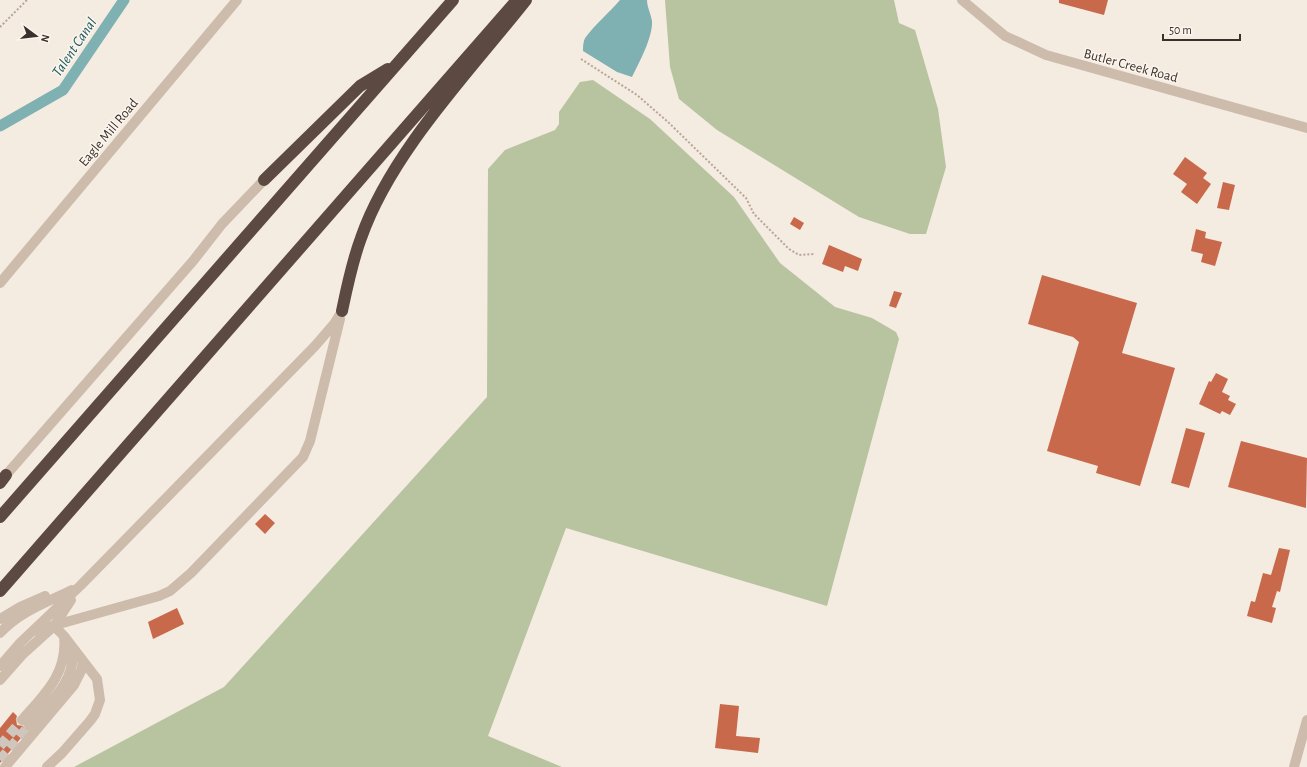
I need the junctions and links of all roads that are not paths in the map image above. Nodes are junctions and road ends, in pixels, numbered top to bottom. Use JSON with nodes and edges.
{"nodes":[{"id":1,"x":238,"y":0,"type":"edge"},
{"id":2,"x":453,"y":0,"type":"edge"},
{"id":3,"x":517,"y":0,"type":"edge"},
{"id":4,"x":526,"y":0,"type":"edge"},
{"id":5,"x":962,"y":0,"type":"edge"},
{"id":6,"x":400,"y":60,"type":"junction"},
{"id":7,"x":1307,"y":128,"type":"edge"},
{"id":8,"x":264,"y":180,"type":"joint"},
{"id":9,"x":0,"y":283,"type":"edge"},
{"id":10,"x":342,"y":311,"type":"junction"},
{"id":11,"x":3,"y":479,"type":"edge"},
{"id":12,"x":0,"y":517,"type":"edge"},
{"id":13,"x":81,"y":585,"type":"junction"},
{"id":14,"x":0,"y":591,"type":"edge"},
{"id":15,"x":0,"y":619,"type":"edge"},
{"id":16,"x":54,"y":626,"type":"junction"},
{"id":17,"x":32,"y":632,"type":"junction"},
{"id":18,"x":0,"y":633,"type":"edge"},
{"id":19,"x":64,"y":636,"type":"junction"},
{"id":20,"x":73,"y":649,"type":"junction"},
{"id":21,"x":82,"y":661,"type":"junction"},
{"id":22,"x":0,"y":666,"type":"edge"},
{"id":23,"x":0,"y":680,"type":"edge"},
{"id":24,"x":1307,"y":720,"type":"edge"},
{"id":25,"x":5,"y":767,"type":"edge"},
{"id":26,"x":47,"y":767,"type":"edge"},
{"id":27,"x":1294,"y":767,"type":"edge"}],
"edges":[{"from":1,"to":9,"type":"street","name":"Eagle Mill Road"},
{"from":2,"to":6,"type":"highway"},
{"from":3,"to":14,"type":"highway"},
{"from":4,"to":10,"type":"highway"},
{"from":5,"to":7,"type":"street","name":"Butler Creek Road"},
{"from":6,"to":8,"type":"highway"},
{"from":6,"to":12,"type":"highway"},
{"from":8,"to":11,"type":"street"},
{"from":10,"to":13,"type":"street"},
{"from":10,"to":16,"type":"street"},
{"from":13,"to":15,"type":"street"},
{"from":13,"to":16,"type":"street"},
{"from":13,"to":17,"type":"street"},
{"from":13,"to":18,"type":"street"},
{"from":16,"to":17,"type":"street"},
{"from":16,"to":19,"type":"street"},
{"from":16,"to":23,"type":"street"},
{"from":17,"to":22,"type":"street"},
{"from":19,"to":20,"type":"street"},
{"from":19,"to":20,"type":"street"},
{"from":20,"to":21,"type":"street"},
{"from":21,"to":25,"type":"street"},
{"from":21,"to":26,"type":"street"},
{"from":24,"to":27,"type":"street"}]}
